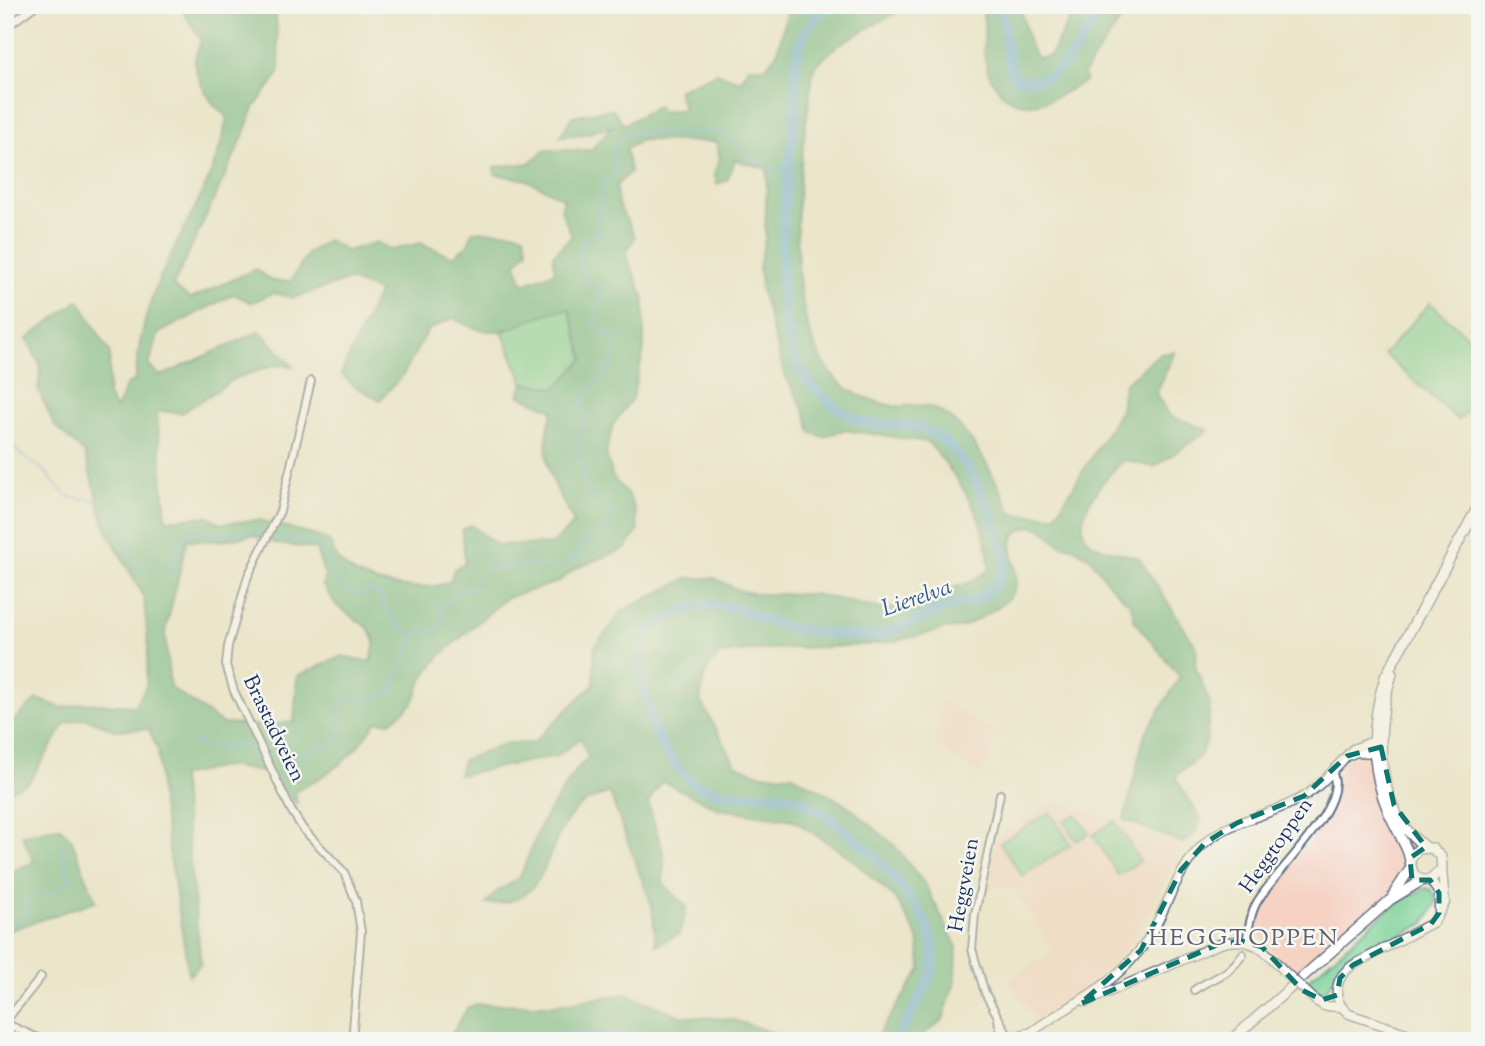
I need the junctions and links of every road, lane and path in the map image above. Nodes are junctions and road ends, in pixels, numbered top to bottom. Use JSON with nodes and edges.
{"nodes":[{"id":1,"x":36,"y":5,"type":"edge"},
{"id":2,"x":5,"y":28,"type":"edge"},
{"id":3,"x":311,"y":381,"type":"dead end"},
{"id":4,"x":1480,"y":503,"type":"edge"},
{"id":5,"x":1376,"y":747,"type":"junction"},
{"id":6,"x":1332,"y":772,"type":"junction"},
{"id":7,"x":1000,"y":794,"type":"dead end"},
{"id":8,"x":1426,"y":847,"type":"junction"},
{"id":9,"x":1410,"y":859,"type":"junction"},
{"id":10,"x":1410,"y":869,"type":"junction"},
{"id":11,"x":1442,"y":869,"type":"junction"},
{"id":12,"x":1426,"y":880,"type":"junction"},
{"id":13,"x":1390,"y":900,"type":"junction"},
{"id":14,"x":1439,"y":913,"type":"junction"},
{"id":15,"x":1246,"y":941,"type":"junction"},
{"id":16,"x":1243,"y":954,"type":"dead end"},
{"id":17,"x":41,"y":977,"type":"dead end"},
{"id":18,"x":1194,"y":990,"type":"dead end"},
{"id":19,"x":1337,"y":995,"type":"junction"},
{"id":20,"x":1316,"y":1001,"type":"junction"},
{"id":21,"x":1080,"y":1003,"type":"junction"},
{"id":22,"x":1341,"y":1007,"type":"junction"},
{"id":23,"x":5,"y":1023,"type":"edge"},
{"id":24,"x":1010,"y":1040,"type":"edge"},
{"id":25,"x":44,"y":1041,"type":"edge"},
{"id":26,"x":352,"y":1041,"type":"edge"},
{"id":27,"x":1230,"y":1041,"type":"edge"},
{"id":28,"x":1430,"y":1041,"type":"edge"}],
"edges":[{"from":1,"to":2,"type":"street"},
{"from":3,"to":26,"type":"street","name":"Brastadveien"},
{"from":4,"to":5,"type":"main road"},
{"from":5,"to":6,"type":"street"},
{"from":5,"to":8,"type":"main road"},
{"from":5,"to":9,"type":"main road"},
{"from":6,"to":15,"type":"street","name":"Heggtoppen"},
{"from":6,"to":21,"type":"street"},
{"from":7,"to":24,"type":"street","name":"Heggveien"},
{"from":8,"to":9,"type":"main road"},
{"from":8,"to":11,"type":"main road"},
{"from":9,"to":10,"type":"main road"},
{"from":10,"to":12,"type":"main road"},
{"from":10,"to":13,"type":"main road"},
{"from":11,"to":12,"type":"main road"},
{"from":11,"to":14,"type":"street"},
{"from":12,"to":13,"type":"main road"},
{"from":12,"to":14,"type":"street"},
{"from":13,"to":27,"type":"main road"},
{"from":14,"to":19,"type":"street"},
{"from":15,"to":20,"type":"street","bridge":true},
{"from":15,"to":21,"type":"street"},
{"from":16,"to":18,"type":"street"},
{"from":17,"to":23,"type":"street"},
{"from":19,"to":20,"type":"street"},
{"from":19,"to":22,"type":"street"},
{"from":20,"to":22,"type":"street"},
{"from":21,"to":24,"type":"street"},
{"from":22,"to":28,"type":"street"},
{"from":23,"to":25,"type":"street"}]}
